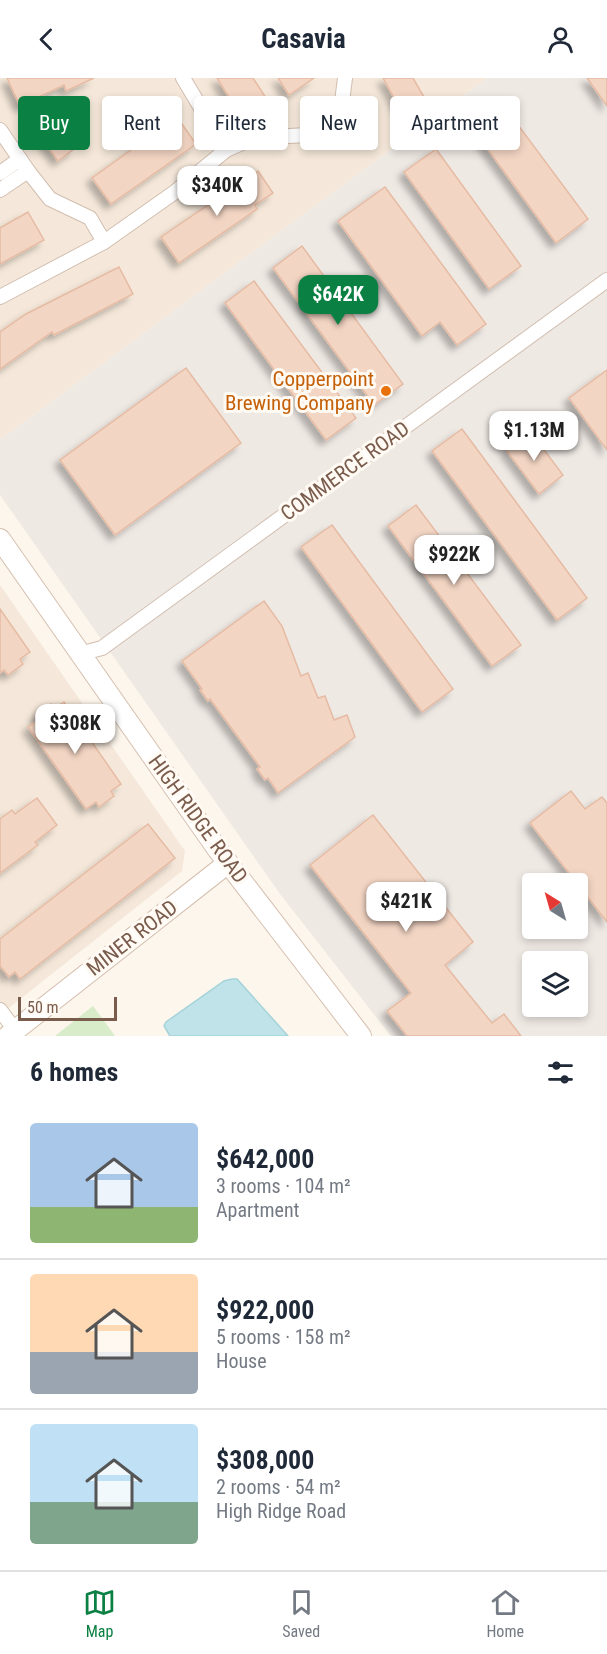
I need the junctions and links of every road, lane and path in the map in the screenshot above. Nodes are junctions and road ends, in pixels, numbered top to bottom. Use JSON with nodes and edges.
{"nodes":[{"id":1,"x":183,"y":78,"type":"edge"},
{"id":2,"x":345,"y":78,"type":"edge"},
{"id":3,"x":194,"y":96,"type":"edge"},
{"id":4,"x":0,"y":130,"type":"edge"},
{"id":5,"x":288,"y":136,"type":"edge"},
{"id":6,"x":226,"y":150,"type":"edge"},
{"id":7,"x":20,"y":159,"type":"junction"},
{"id":8,"x":28,"y":171,"type":"junction"},
{"id":9,"x":0,"y":173,"type":"edge"},
{"id":10,"x":0,"y":190,"type":"edge"},
{"id":11,"x":104,"y":242,"type":"junction"},
{"id":12,"x":607,"y":280,"type":"edge"},
{"id":13,"x":0,"y":297,"type":"edge"},
{"id":14,"x":0,"y":539,"type":"edge"},
{"id":15,"x":79,"y":654,"type":"junction"},
{"id":16,"x":228,"y":863,"type":"junction"},
{"id":17,"x":0,"y":1010,"type":"edge"},
{"id":18,"x":12,"y":1033,"type":"edge"},
{"id":19,"x":361,"y":1036,"type":"edge"}],
"edges":[{"from":1,"to":3,"type":"street"},
{"from":2,"to":5,"type":"street"},
{"from":4,"to":7,"type":"street"},
{"from":6,"to":11,"type":"street"},
{"from":7,"to":8,"type":"street"},
{"from":7,"to":9,"type":"street"},
{"from":8,"to":10,"type":"street"},
{"from":8,"to":11,"type":"street"},
{"from":11,"to":13,"type":"street"},
{"from":12,"to":15,"type":"street","name":"COMMERCE ROAD"},
{"from":14,"to":15,"type":"street","name":"HIGH RIDGE ROAD"},
{"from":15,"to":16,"type":"street","name":"HIGH RIDGE ROAD"},
{"from":16,"to":18,"type":"street","name":"MINER ROAD"},
{"from":16,"to":19,"type":"street","name":"HIGH RIDGE ROAD"},
{"from":17,"to":18,"type":"street"}]}
